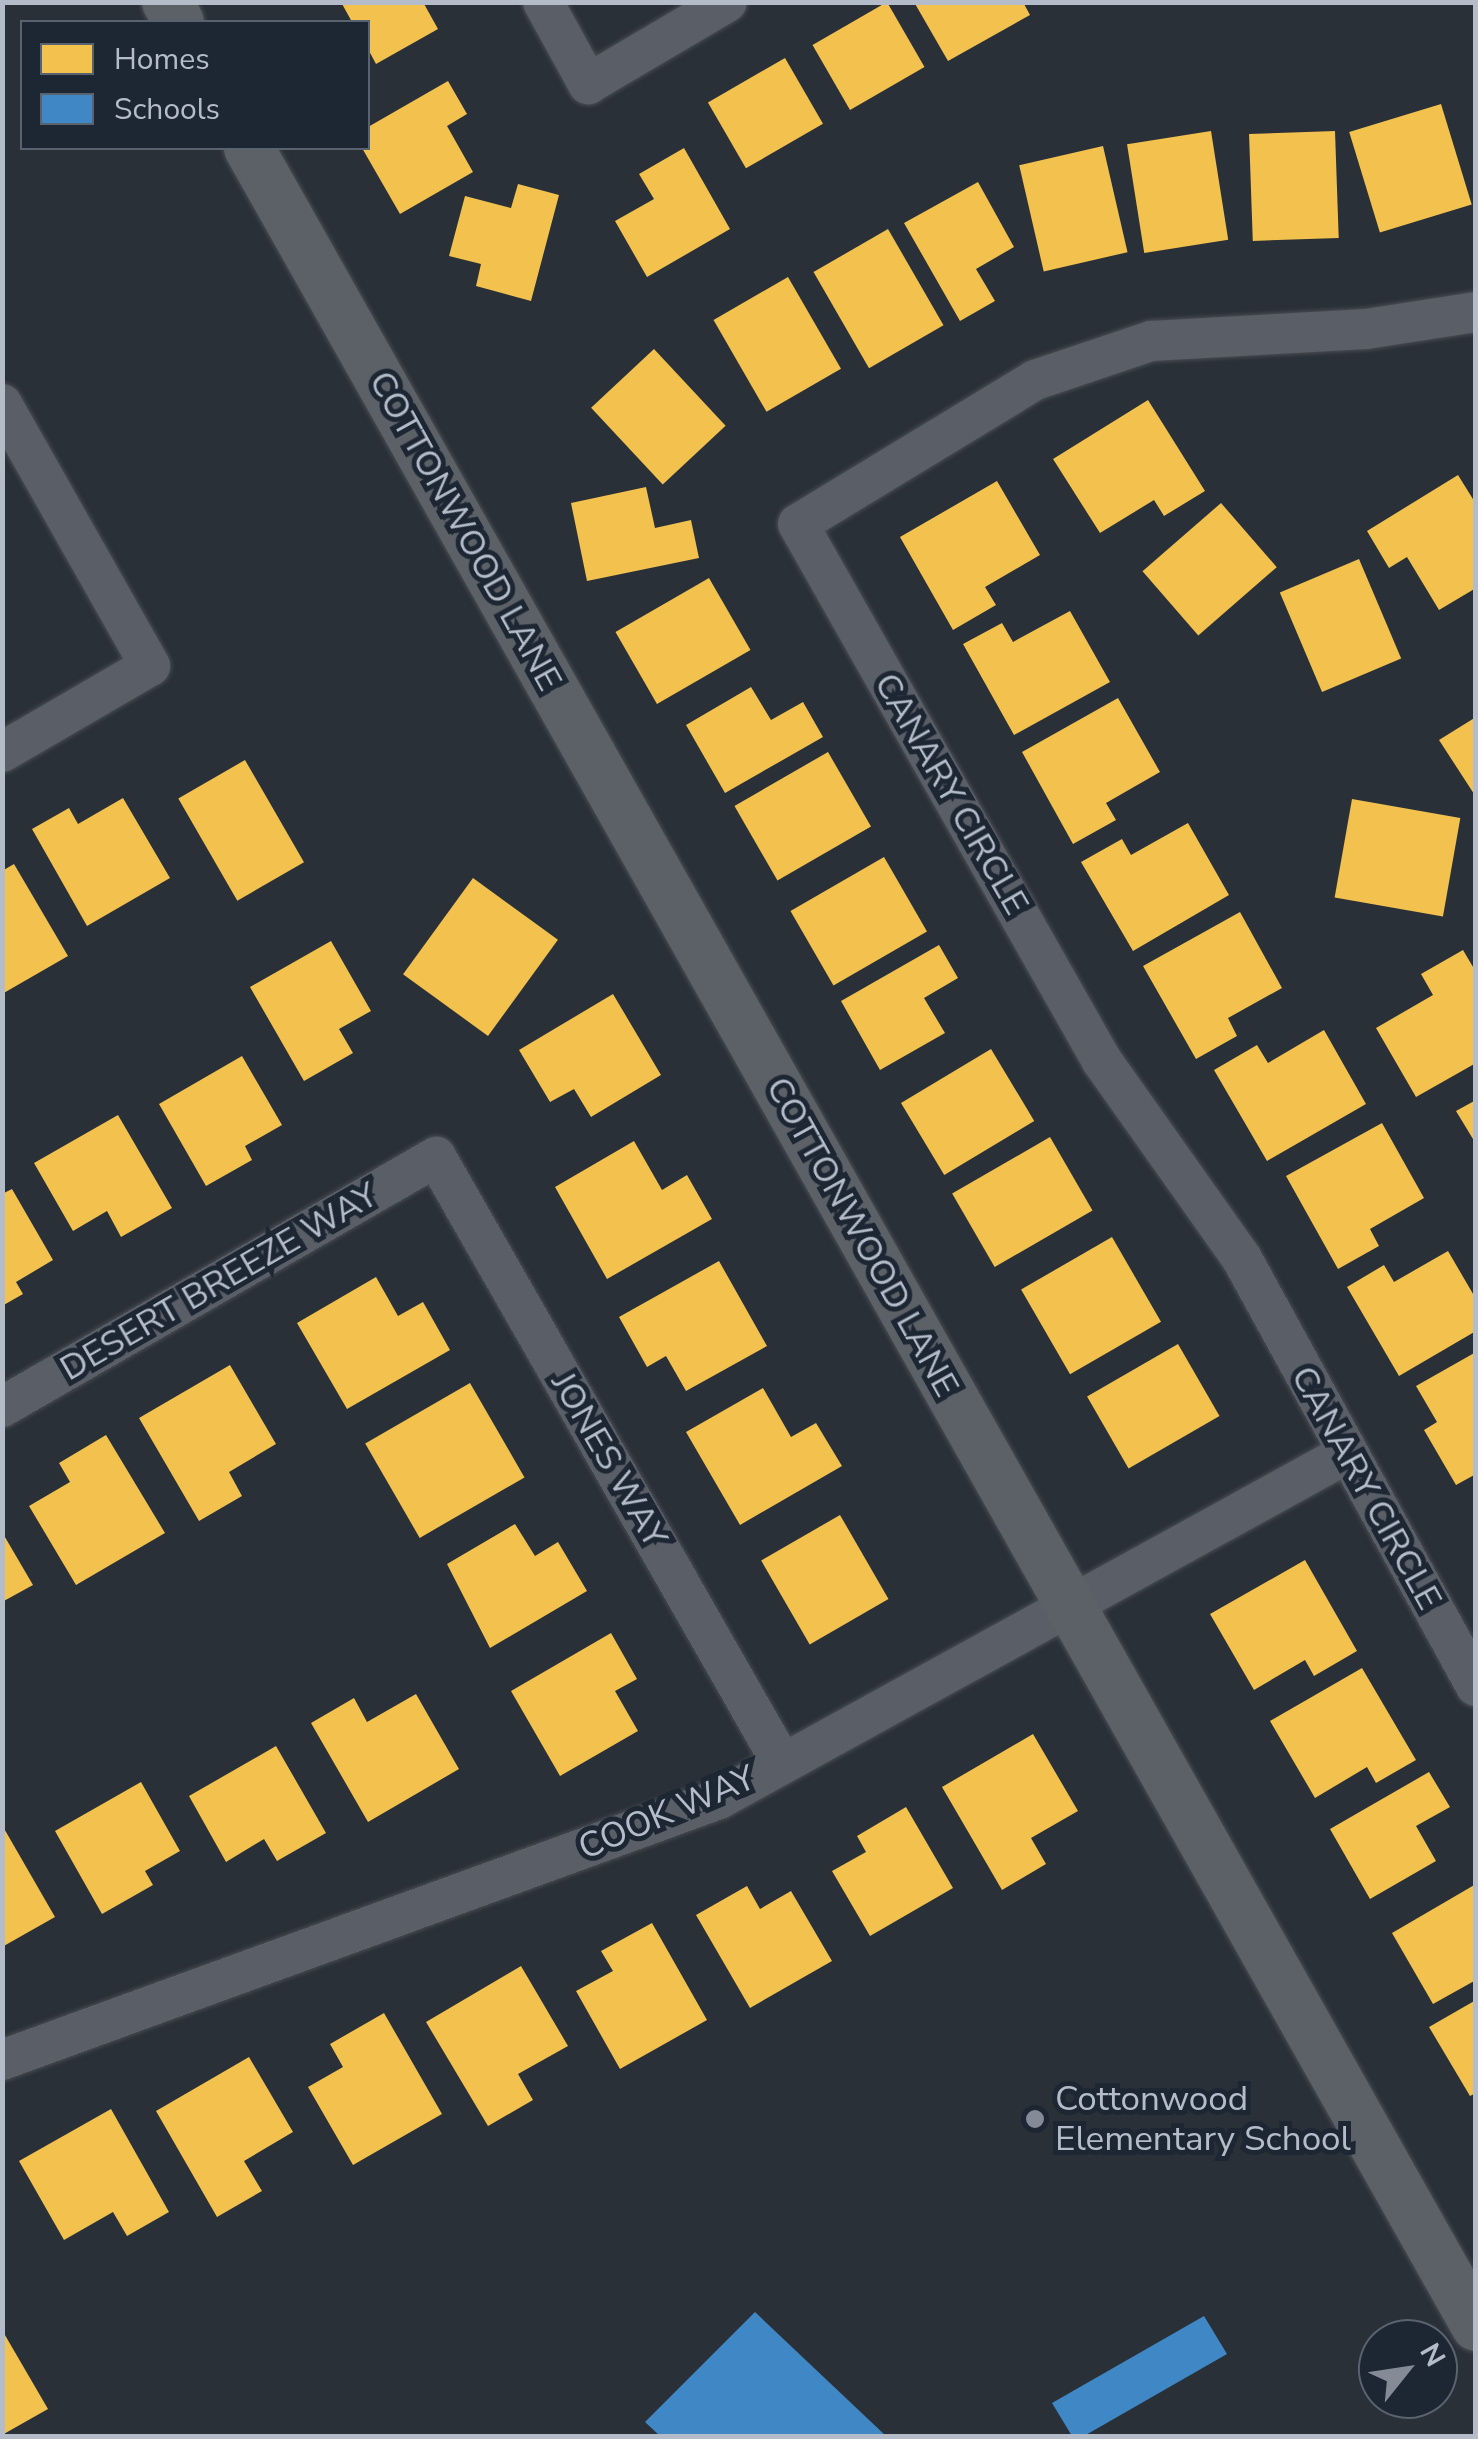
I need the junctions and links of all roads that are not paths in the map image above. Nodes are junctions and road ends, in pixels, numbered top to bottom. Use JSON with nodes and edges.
{"nodes":[{"id":1,"x":542,"y":2,"type":"edge"},
{"id":2,"x":727,"y":2,"type":"edge"},
{"id":3,"x":250,"y":150,"type":"edge"},
{"id":4,"x":1476,"y":312,"type":"edge"},
{"id":5,"x":2,"y":404,"type":"edge"},
{"id":6,"x":2,"y":752,"type":"edge"},
{"id":7,"x":436,"y":1157,"type":"joint"},
{"id":8,"x":2,"y":1407,"type":"edge"},
{"id":9,"x":1346,"y":1454,"type":"junction"},
{"id":10,"x":1072,"y":1609,"type":"junction"},
{"id":11,"x":1476,"y":1686,"type":"edge"},
{"id":12,"x":782,"y":1763,"type":"junction"},
{"id":13,"x":2,"y":2060,"type":"edge"},
{"id":14,"x":1476,"y":2326,"type":"edge"}],
"edges":[{"from":1,"to":2,"type":"street"},
{"from":3,"to":10,"type":"main road","name":"COTTONWOOD LANE"},
{"from":4,"to":9,"type":"street","name":"CANARY CIRCLE"},
{"from":5,"to":6,"type":"street"},
{"from":7,"to":8,"type":"street","name":"DESERT BREEZE WAY"},
{"from":7,"to":12,"type":"street","name":"JONES WAY"},
{"from":9,"to":10,"type":"street","name":"COOK WAY"},
{"from":9,"to":11,"type":"street","name":"CANARY CIRCLE"},
{"from":10,"to":12,"type":"street","name":"COOK WAY"},
{"from":10,"to":14,"type":"main road","name":"COTTONWOOD LANE"},
{"from":12,"to":13,"type":"street","name":"COOK WAY"}]}
